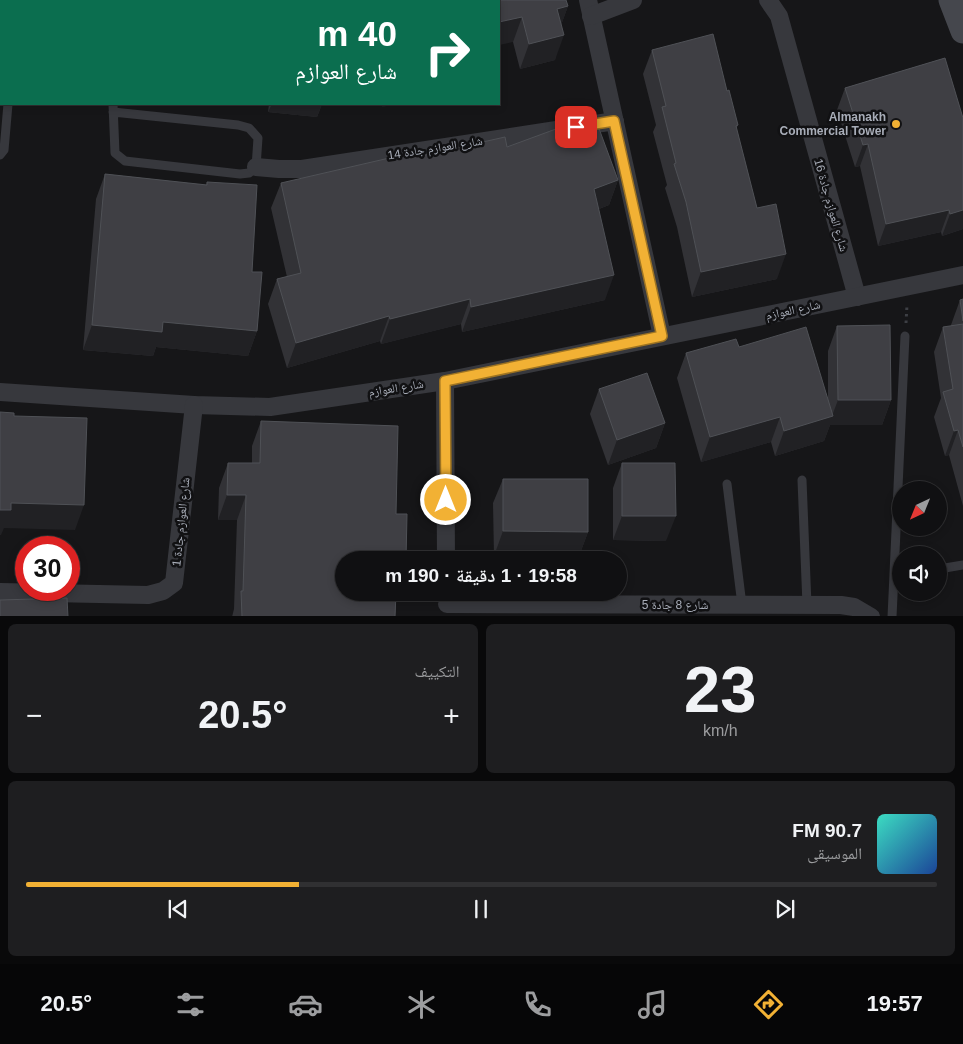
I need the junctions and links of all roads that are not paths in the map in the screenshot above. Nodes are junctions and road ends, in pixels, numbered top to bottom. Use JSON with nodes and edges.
{"nodes":[{"id":1,"x":633,"y":0,"type":"edge"},
{"id":2,"x":768,"y":0,"type":"edge"},
{"id":3,"x":951,"y":0,"type":"edge"},
{"id":4,"x":590,"y":8,"type":"edge"},
{"id":5,"x":963,"y":31,"type":"edge"},
{"id":6,"x":8,"y":105,"type":"edge"},
{"id":7,"x":113,"y":108,"type":"edge"},
{"id":8,"x":614,"y":121,"type":"junction"},
{"id":9,"x":0,"y":155,"type":"edge"},
{"id":10,"x":256,"y":166,"type":"junction"},
{"id":11,"x":963,"y":275,"type":"edge"},
{"id":12,"x":857,"y":297,"type":"junction"},
{"id":13,"x":662,"y":336,"type":"junction"},
{"id":14,"x":905,"y":336,"type":"road end"},
{"id":15,"x":445,"y":381,"type":"junction"},
{"id":16,"x":0,"y":392,"type":"edge"},
{"id":17,"x":194,"y":405,"type":"junction"},
{"id":18,"x":802,"y":480,"type":"dead end"},
{"id":19,"x":727,"y":484,"type":"dead end"},
{"id":20,"x":899,"y":546,"type":"edge"},
{"id":21,"x":446,"y":551,"type":"edge"},
{"id":22,"x":963,"y":565,"type":"edge"},
{"id":23,"x":947,"y":568,"type":"edge"},
{"id":24,"x":0,"y":592,"type":"edge"},
{"id":25,"x":894,"y":601,"type":"edge"},
{"id":26,"x":447,"y":604,"type":"edge"},
{"id":27,"x":742,"y":605,"type":"junction"},
{"id":28,"x":807,"y":605,"type":"junction"},
{"id":29,"x":871,"y":616,"type":"edge"},
{"id":30,"x":892,"y":616,"type":"edge"}],
"edges":[{"from":1,"to":4,"type":"street"},
{"from":2,"to":12,"type":"street","name":"شارع العوازم جادة 16"},
{"from":3,"to":5,"type":"street"},
{"from":4,"to":8,"type":"street"},
{"from":6,"to":9,"type":"lane"},
{"from":7,"to":10,"type":"lane"},
{"from":7,"to":10,"type":"lane"},
{"from":8,"to":10,"type":"street","name":"شارع العوازم جادة 14"},
{"from":8,"to":13,"type":"street"},
{"from":11,"to":12,"type":"street","name":"شارع العوازم"},
{"from":12,"to":13,"type":"street","name":"شارع العوازم"},
{"from":13,"to":15,"type":"street","name":"شارع العوازم"},
{"from":14,"to":20,"type":"lane"},
{"from":15,"to":17,"type":"street","name":"شارع العوازم"},
{"from":15,"to":21,"type":"street"},
{"from":16,"to":17,"type":"street","name":"شارع العوازم"},
{"from":17,"to":24,"type":"street","name":"شارع العوازم جادة 1"},
{"from":18,"to":28,"type":"lane"},
{"from":19,"to":27,"type":"lane"},
{"from":22,"to":23,"type":"lane"},
{"from":25,"to":30,"type":"lane"},
{"from":26,"to":27,"type":"street","name":"شارع 8 جادة 5"},
{"from":27,"to":28,"type":"street","name":"شارع 8 جادة 5"},
{"from":28,"to":29,"type":"street","name":"شارع 8 جادة 5"}]}
